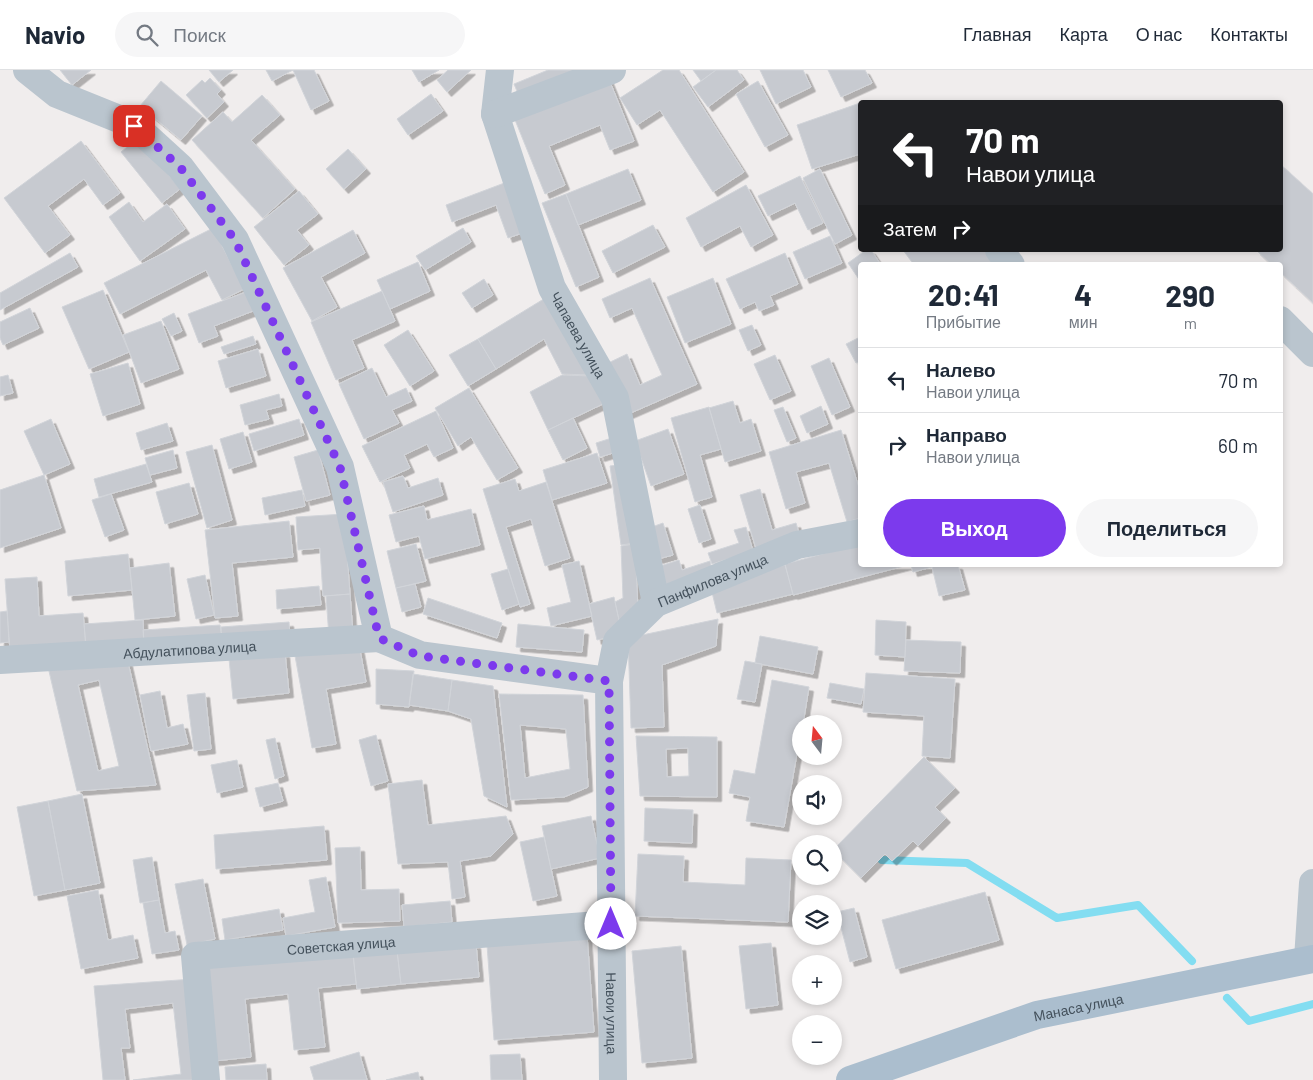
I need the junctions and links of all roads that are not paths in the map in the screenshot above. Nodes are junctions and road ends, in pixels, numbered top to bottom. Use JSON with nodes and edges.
{"nodes":[{"id":1,"x":27,"y":70,"type":"edge"},
{"id":2,"x":500,"y":70,"type":"edge"},
{"id":3,"x":612,"y":70,"type":"edge"},
{"id":4,"x":495,"y":114,"type":"junction"},
{"id":5,"x":1001,"y":252,"type":"edge"},
{"id":6,"x":1009,"y":262,"type":"edge"},
{"id":7,"x":1283,"y":323,"type":"edge"},
{"id":8,"x":1313,"y":353,"type":"edge"},
{"id":9,"x":858,"y":533,"type":"edge"},
{"id":10,"x":656,"y":603,"type":"junction"},
{"id":11,"x":379,"y":638,"type":"junction"},
{"id":12,"x":0,"y":660,"type":"edge"},
{"id":13,"x":609,"y":681,"type":"junction"},
{"id":14,"x":1313,"y":883,"type":"edge"},
{"id":15,"x":611,"y":924,"type":"junction"},
{"id":16,"x":1310,"y":959,"type":"edge"},
{"id":17,"x":206,"y":1080,"type":"edge"},
{"id":18,"x":613,"y":1080,"type":"edge"},
{"id":19,"x":850,"y":1080,"type":"edge"}],
"edges":[{"from":1,"to":11,"type":"street"},
{"from":2,"to":4,"type":"street","name":"Чапаева улица"},
{"from":3,"to":4,"type":"street"},
{"from":4,"to":10,"type":"street","name":"Чапаева улица"},
{"from":5,"to":6,"type":"street"},
{"from":7,"to":8,"type":"street"},
{"from":9,"to":10,"type":"street","name":"Панфилова улица"},
{"from":10,"to":13,"type":"street","name":"Панфилова улица"},
{"from":11,"to":12,"type":"street","name":"Абдулатипова улица"},
{"from":11,"to":13,"type":"street"},
{"from":13,"to":15,"type":"street","name":"Навои улица"},
{"from":14,"to":16,"type":"street"},
{"from":15,"to":17,"type":"street","name":"Советская улица"},
{"from":15,"to":18,"type":"street","name":"Навои улица"},
{"from":16,"to":19,"type":"main road","name":"Манаса улица"}]}
